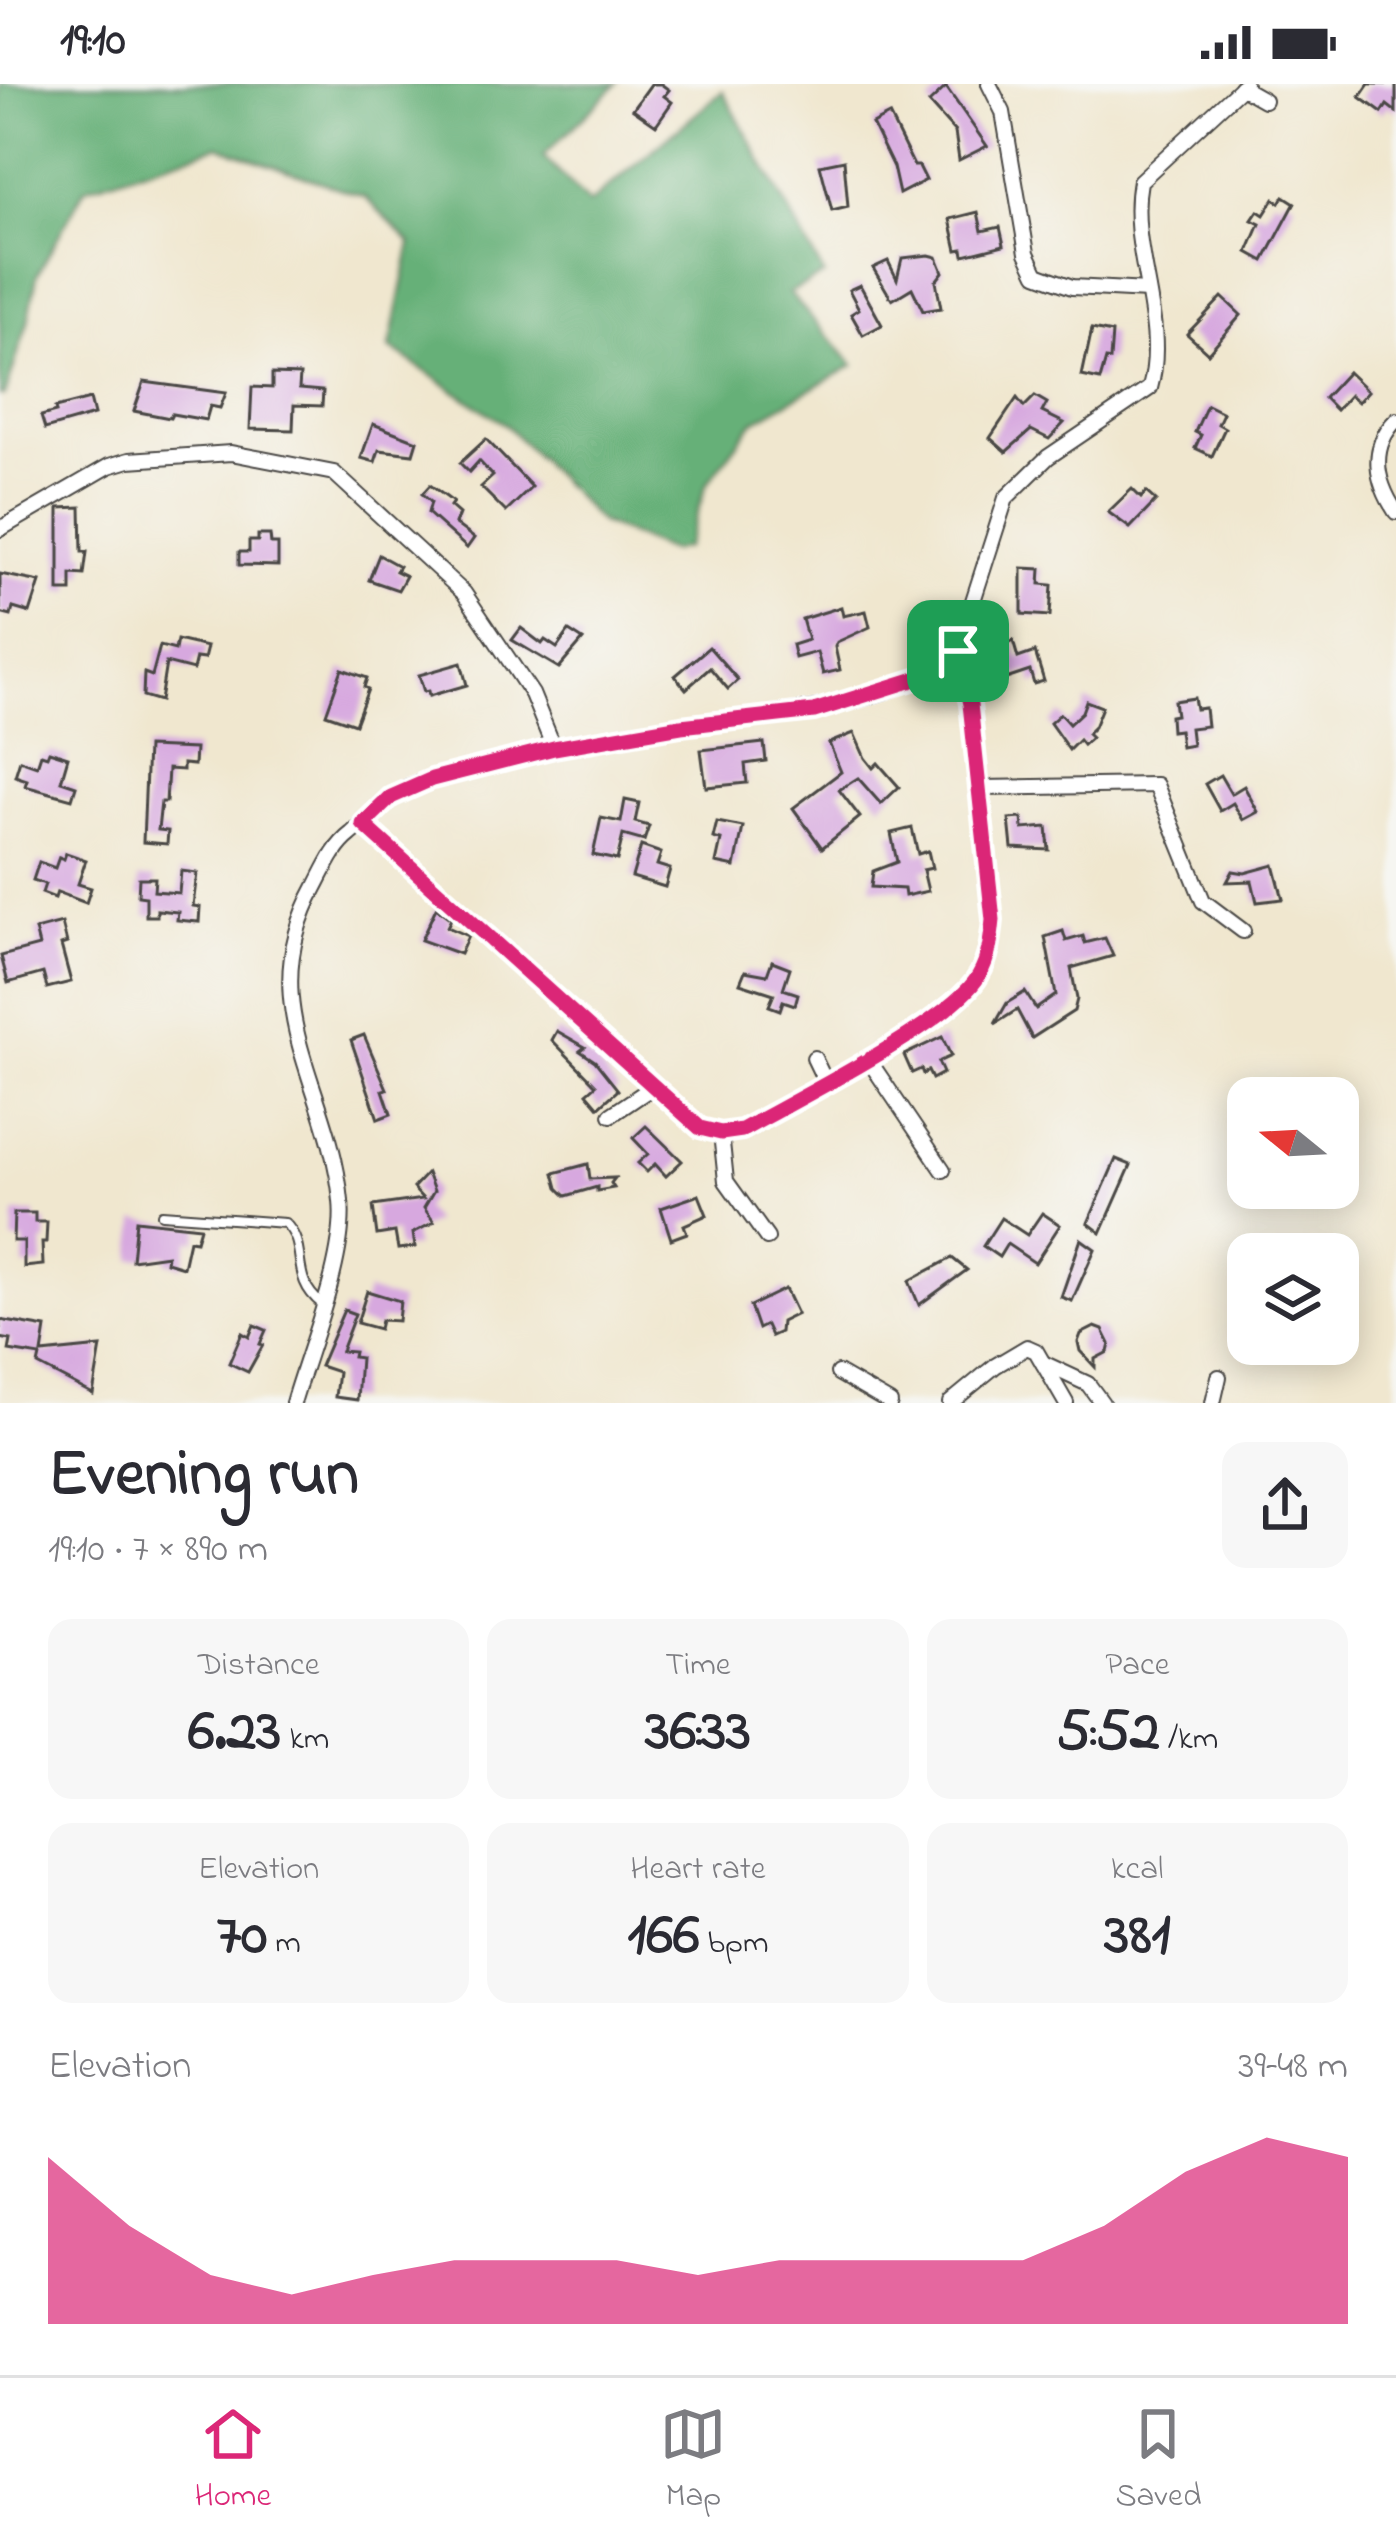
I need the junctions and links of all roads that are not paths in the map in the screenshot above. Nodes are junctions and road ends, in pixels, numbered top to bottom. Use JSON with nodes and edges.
{"nodes":[{"id":1,"x":989,"y":84,"type":"edge"},
{"id":2,"x":1243,"y":86,"type":"edge"},
{"id":3,"x":1264,"y":100,"type":"dead end"},
{"id":4,"x":1148,"y":291,"type":"junction"},
{"id":5,"x":1396,"y":420,"type":"edge"},
{"id":6,"x":1396,"y":512,"type":"edge"},
{"id":7,"x":3,"y":523,"type":"edge"},
{"id":8,"x":958,"y":651,"type":"junction"},
{"id":9,"x":554,"y":748,"type":"junction"},
{"id":10,"x":980,"y":788,"type":"junction"},
{"id":11,"x":363,"y":824,"type":"junction"},
{"id":12,"x":1243,"y":931,"type":"dead end"},
{"id":13,"x":814,"y":1058,"type":"dead end"},
{"id":14,"x":868,"y":1059,"type":"junction"},
{"id":15,"x":826,"y":1083,"type":"junction"},
{"id":16,"x":654,"y":1086,"type":"junction"},
{"id":17,"x":611,"y":1115,"type":"dead end"},
{"id":18,"x":721,"y":1133,"type":"junction"},
{"id":19,"x":944,"y":1170,"type":"dead end"},
{"id":20,"x":162,"y":1214,"type":"dead end"},
{"id":21,"x":767,"y":1238,"type":"dead end"},
{"id":22,"x":322,"y":1304,"type":"junction"},
{"id":23,"x":1043,"y":1363,"type":"junction"},
{"id":24,"x":838,"y":1372,"type":"dead end"},
{"id":25,"x":1219,"y":1377,"type":"dead end"},
{"id":26,"x":293,"y":1403,"type":"edge"},
{"id":27,"x":890,"y":1403,"type":"edge"},
{"id":28,"x":950,"y":1403,"type":"edge"},
{"id":29,"x":1066,"y":1403,"type":"edge"},
{"id":30,"x":1102,"y":1403,"type":"edge"},
{"id":31,"x":1213,"y":1403,"type":"edge"}],
"edges":[{"from":1,"to":4,"type":"street"},
{"from":2,"to":3,"type":"street"},
{"from":2,"to":4,"type":"street"},
{"from":4,"to":8,"type":"street"},
{"from":5,"to":6,"type":"street"},
{"from":7,"to":9,"type":"street"},
{"from":8,"to":9,"type":"street"},
{"from":8,"to":10,"type":"street"},
{"from":9,"to":11,"type":"street"},
{"from":10,"to":12,"type":"street"},
{"from":10,"to":14,"type":"street"},
{"from":11,"to":16,"type":"street"},
{"from":11,"to":22,"type":"street"},
{"from":13,"to":15,"type":"street"},
{"from":14,"to":15,"type":"street"},
{"from":14,"to":19,"type":"street"},
{"from":15,"to":18,"type":"street"},
{"from":16,"to":17,"type":"street"},
{"from":16,"to":18,"type":"street"},
{"from":18,"to":21,"type":"street"},
{"from":20,"to":22,"type":"lane"},
{"from":22,"to":26,"type":"street"},
{"from":23,"to":28,"type":"street"},
{"from":23,"to":29,"type":"street"},
{"from":23,"to":30,"type":"street"},
{"from":24,"to":27,"type":"street"},
{"from":25,"to":31,"type":"street"}]}
